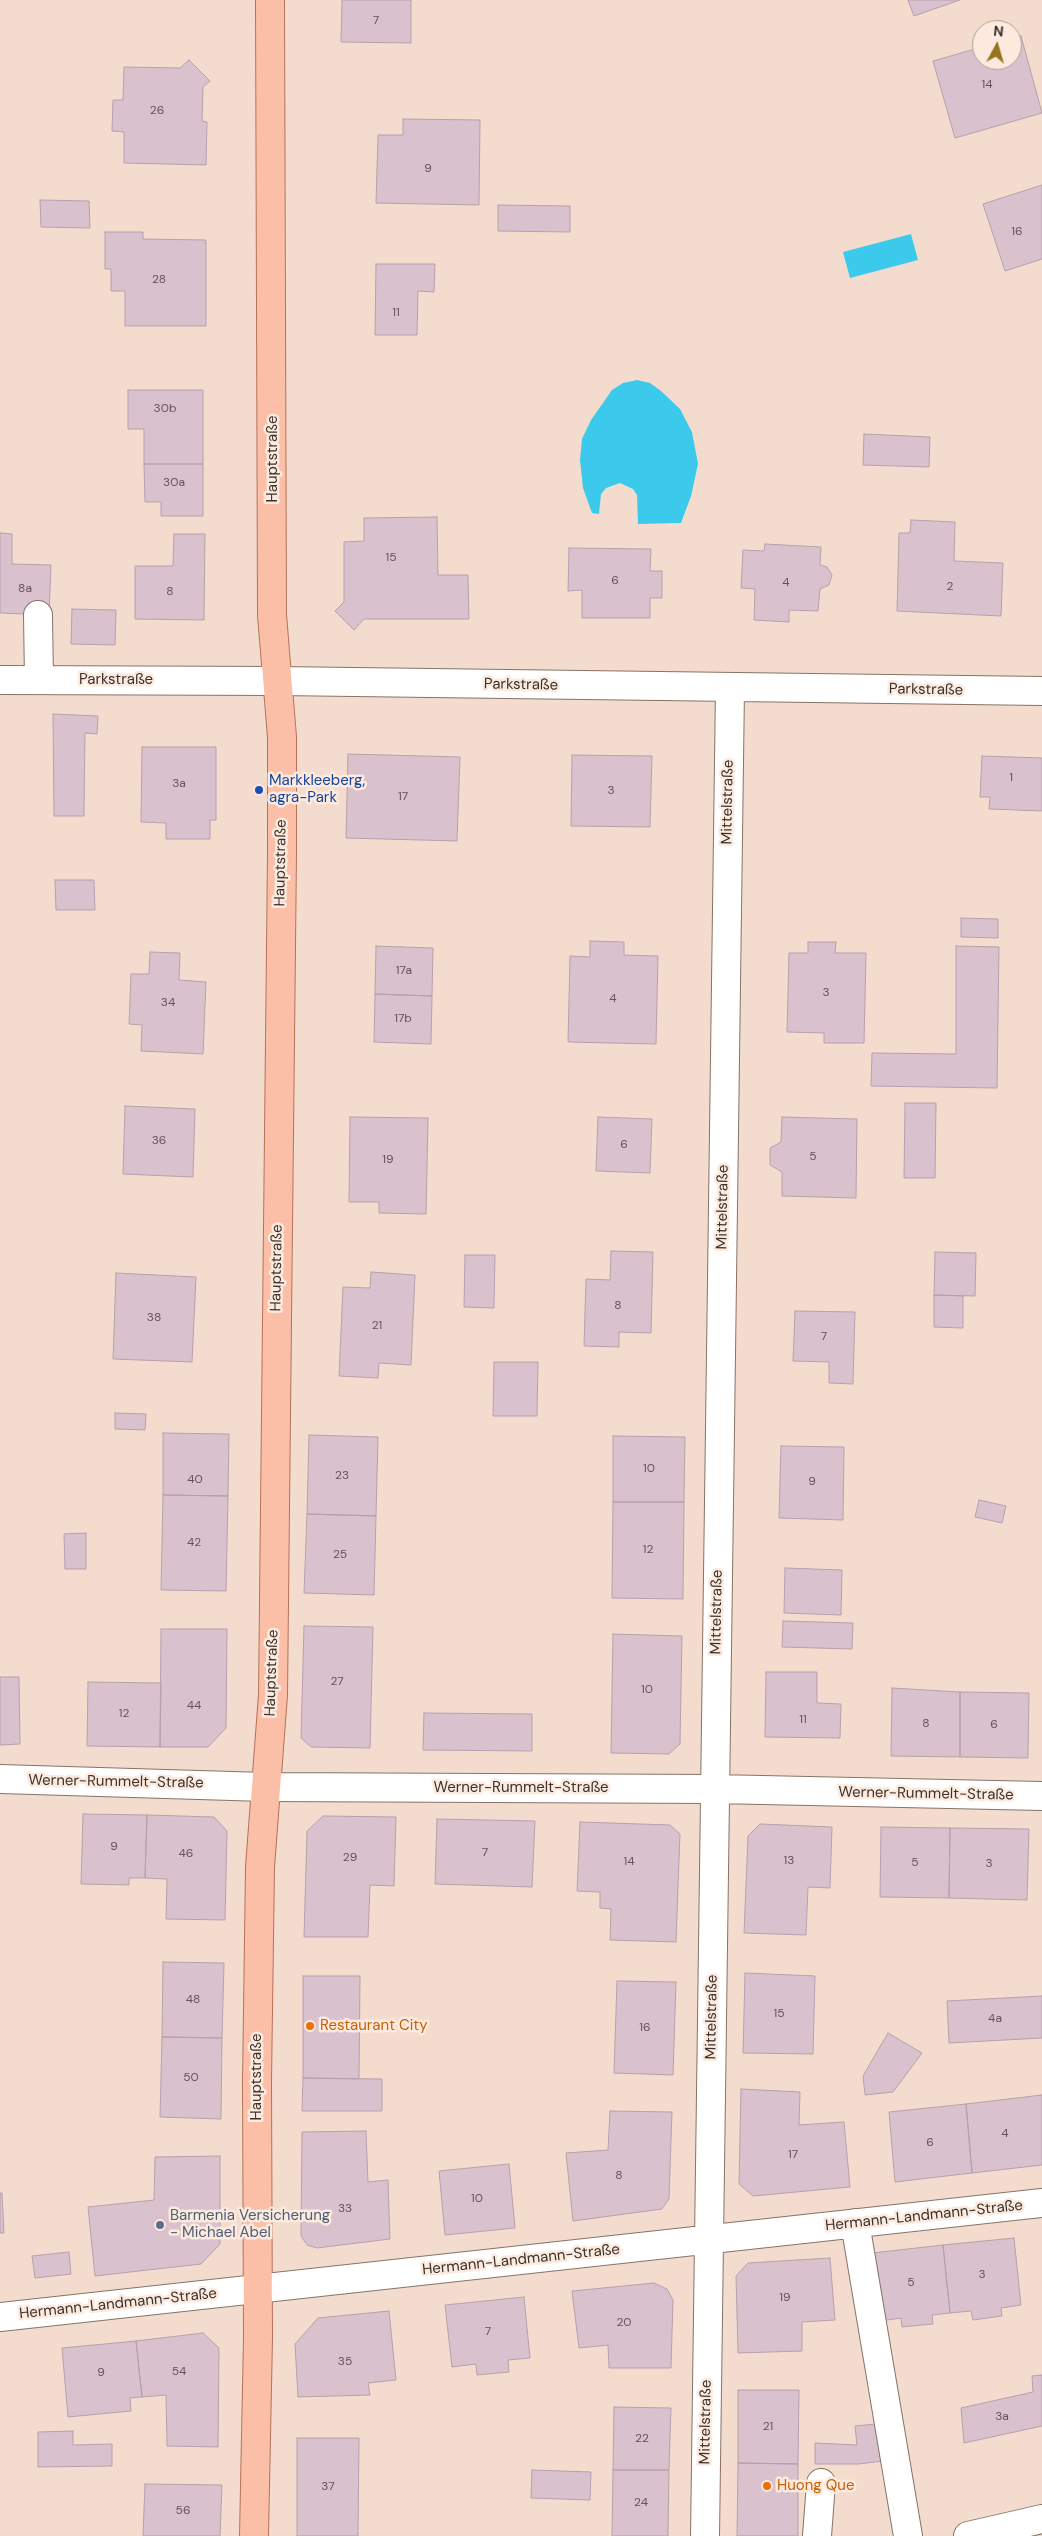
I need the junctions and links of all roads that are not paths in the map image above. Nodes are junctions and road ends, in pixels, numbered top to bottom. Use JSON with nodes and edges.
{"nodes":[{"id":1,"x":270,"y":0,"type":"edge"},
{"id":2,"x":38,"y":615,"type":"dead end"},
{"id":3,"x":0,"y":680,"type":"edge"},
{"id":4,"x":39,"y":680,"type":"junction"},
{"id":5,"x":278,"y":681,"type":"junction"},
{"id":6,"x":730,"y":688,"type":"junction"},
{"id":7,"x":1042,"y":691,"type":"edge"},
{"id":8,"x":0,"y":1779,"type":"edge"},
{"id":9,"x":265,"y":1787,"type":"junction"},
{"id":10,"x":715,"y":1789,"type":"junction"},
{"id":11,"x":1042,"y":1796,"type":"edge"},
{"id":12,"x":1042,"y":2203,"type":"edge"},
{"id":13,"x":855,"y":2223,"type":"junction"},
{"id":14,"x":708,"y":2239,"type":"junction"},
{"id":15,"x":258,"y":2289,"type":"junction"},
{"id":16,"x":0,"y":2317,"type":"edge"},
{"id":17,"x":821,"y":2483,"type":"dead end"},
{"id":18,"x":1042,"y":2519,"type":"edge"},
{"id":19,"x":254,"y":2536,"type":"edge"},
{"id":20,"x":705,"y":2536,"type":"edge"},
{"id":21,"x":817,"y":2536,"type":"edge"},
{"id":22,"x":908,"y":2536,"type":"edge"},
{"id":23,"x":968,"y":2536,"type":"edge"}],
"edges":[{"from":1,"to":5,"type":"main road","name":"Hauptstraße"},
{"from":2,"to":4,"type":"street"},
{"from":3,"to":4,"type":"street","name":"Parkstraße"},
{"from":4,"to":5,"type":"street","name":"Parkstraße"},
{"from":5,"to":6,"type":"street","name":"Parkstraße"},
{"from":5,"to":9,"type":"main road","name":"Hauptstraße"},
{"from":6,"to":7,"type":"street","name":"Parkstraße"},
{"from":6,"to":10,"type":"street","name":"Mittelstraße"},
{"from":8,"to":9,"type":"street","name":"Werner-Rummelt-Straße"},
{"from":9,"to":10,"type":"street","name":"Werner-Rummelt-Straße"},
{"from":9,"to":15,"type":"main road","name":"Hauptstraße"},
{"from":10,"to":11,"type":"street","name":"Werner-Rummelt-Straße"},
{"from":10,"to":14,"type":"street","name":"Mittelstraße"},
{"from":12,"to":13,"type":"street","name":"Hermann-Landmann-Straße"},
{"from":13,"to":14,"type":"street","name":"Hermann-Landmann-Straße"},
{"from":13,"to":22,"type":"street"},
{"from":14,"to":15,"type":"street","name":"Hermann-Landmann-Straße"},
{"from":14,"to":20,"type":"street","name":"Mittelstraße"},
{"from":15,"to":16,"type":"street","name":"Hermann-Landmann-Straße"},
{"from":15,"to":19,"type":"main road","name":"Hauptstraße"},
{"from":17,"to":21,"type":"street"},
{"from":18,"to":23,"type":"street"}]}
